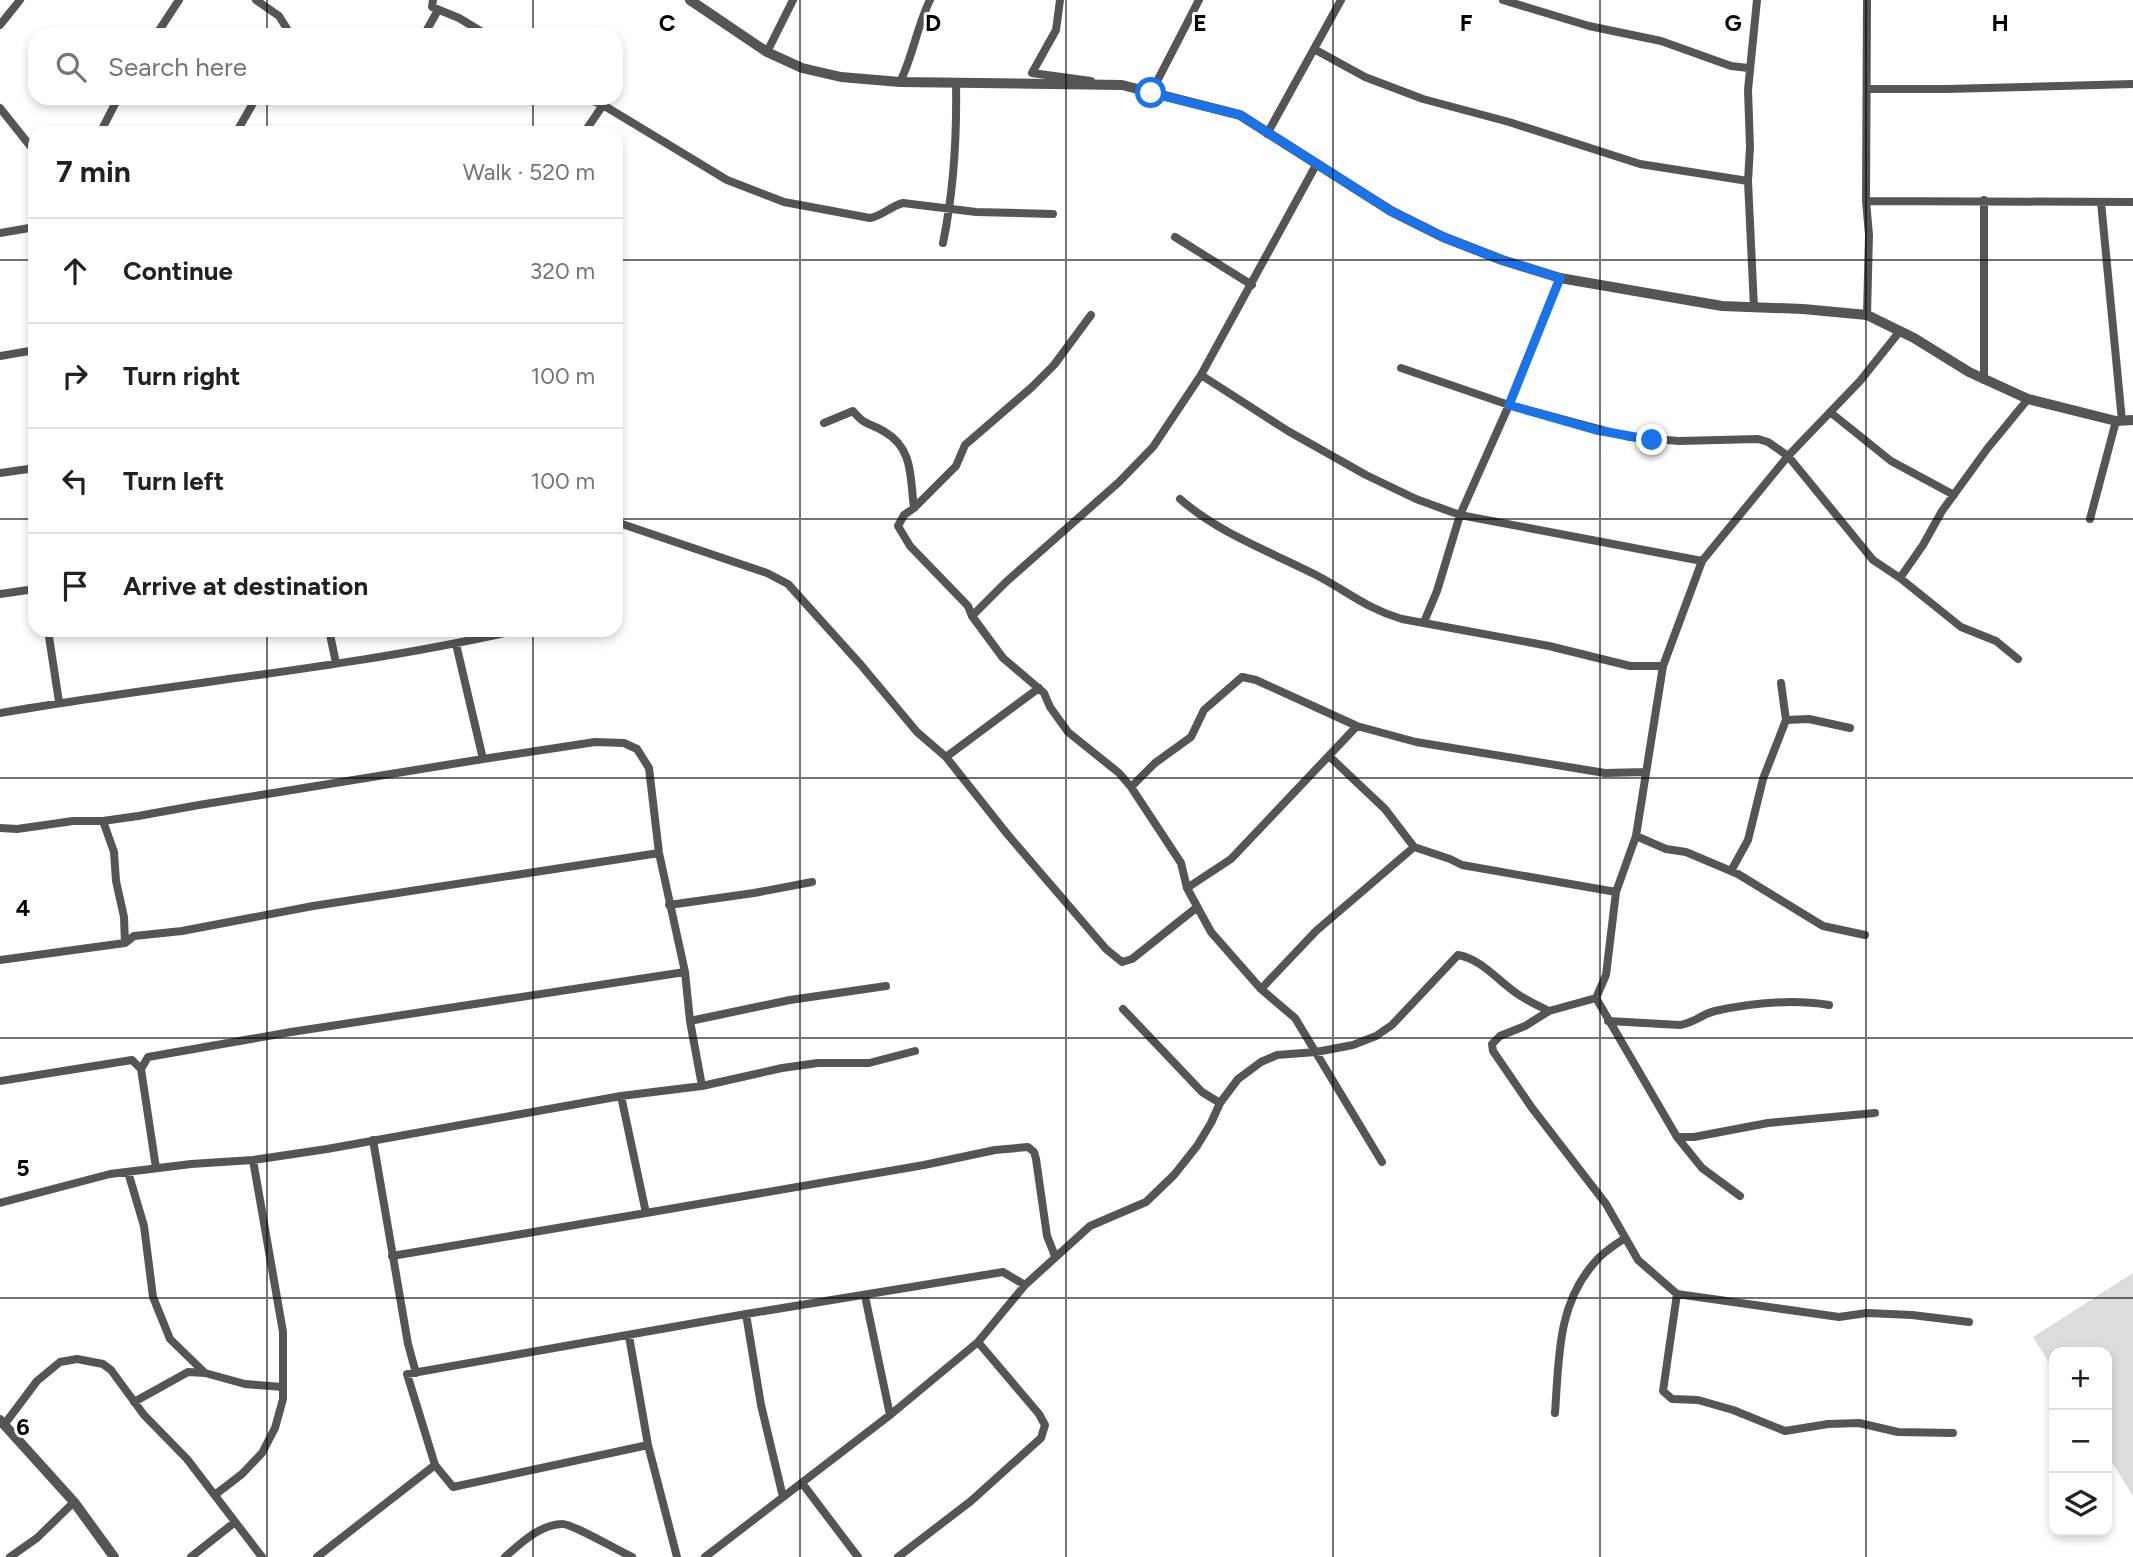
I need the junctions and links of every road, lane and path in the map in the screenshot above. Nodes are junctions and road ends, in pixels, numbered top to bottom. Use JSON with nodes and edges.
{"nodes":[{"id":1,"x":20,"y":0,"type":"edge"},
{"id":2,"x":179,"y":0,"type":"edge"},
{"id":3,"x":256,"y":0,"type":"edge"},
{"id":4,"x":433,"y":0,"type":"edge"},
{"id":5,"x":690,"y":0,"type":"edge"},
{"id":6,"x":793,"y":0,"type":"edge"},
{"id":7,"x":930,"y":0,"type":"edge"},
{"id":8,"x":1059,"y":0,"type":"edge"},
{"id":9,"x":1199,"y":0,"type":"edge"},
{"id":10,"x":1341,"y":0,"type":"edge"},
{"id":11,"x":1503,"y":0,"type":"edge"},
{"id":12,"x":1757,"y":0,"type":"edge"},
{"id":13,"x":1867,"y":0,"type":"edge"},
{"id":14,"x":438,"y":10,"type":"junction"},
{"id":15,"x":0,"y":25,"type":"edge"},
{"id":16,"x":161,"y":28,"type":"edge"},
{"id":17,"x":286,"y":28,"type":"edge"},
{"id":18,"x":428,"y":28,"type":"edge"},
{"id":19,"x":475,"y":28,"type":"edge"},
{"id":20,"x":1314,"y":50,"type":"junction"},
{"id":21,"x":767,"y":51,"type":"junction"},
{"id":22,"x":1748,"y":68,"type":"junction"},
{"id":23,"x":900,"y":82,"type":"junction"},
{"id":24,"x":956,"y":82,"type":"junction"},
{"id":25,"x":2133,"y":84,"type":"edge"},
{"id":26,"x":1122,"y":85,"type":"junction"},
{"id":27,"x":1868,"y":89,"type":"junction"},
{"id":28,"x":1151,"y":93,"type":"junction"},
{"id":29,"x":114,"y":105,"type":"edge"},
{"id":30,"x":252,"y":105,"type":"edge"},
{"id":31,"x":603,"y":105,"type":"joint"},
{"id":32,"x":1,"y":112,"type":"edge"},
{"id":33,"x":104,"y":126,"type":"edge"},
{"id":34,"x":240,"y":126,"type":"edge"},
{"id":35,"x":589,"y":126,"type":"edge"},
{"id":36,"x":1267,"y":134,"type":"junction"},
{"id":37,"x":28,"y":144,"type":"edge"},
{"id":38,"x":1316,"y":165,"type":"junction"},
{"id":39,"x":1748,"y":181,"type":"junction"},
{"id":40,"x":1984,"y":200,"type":"junction"},
{"id":41,"x":1866,"y":201,"type":"junction"},
{"id":42,"x":2101,"y":202,"type":"junction"},
{"id":43,"x":2133,"y":202,"type":"edge"},
{"id":44,"x":951,"y":207,"type":"junction"},
{"id":45,"x":1053,"y":214,"type":"dead end"},
{"id":46,"x":28,"y":228,"type":"edge"},
{"id":47,"x":0,"y":233,"type":"edge"},
{"id":48,"x":1175,"y":237,"type":"dead end"},
{"id":49,"x":943,"y":243,"type":"dead end"},
{"id":50,"x":1560,"y":278,"type":"junction"},
{"id":51,"x":1252,"y":285,"type":"junction"},
{"id":52,"x":1754,"y":308,"type":"junction"},
{"id":53,"x":1091,"y":315,"type":"dead end"},
{"id":54,"x":1867,"y":315,"type":"junction"},
{"id":55,"x":1900,"y":331,"type":"junction"},
{"id":56,"x":28,"y":351,"type":"edge"},
{"id":57,"x":0,"y":356,"type":"edge"},
{"id":58,"x":1401,"y":368,"type":"dead end"},
{"id":59,"x":1201,"y":375,"type":"junction"},
{"id":60,"x":1984,"y":380,"type":"junction"},
{"id":61,"x":2028,"y":399,"type":"junction"},
{"id":62,"x":1509,"y":405,"type":"junction"},
{"id":63,"x":1830,"y":412,"type":"junction"},
{"id":64,"x":2124,"y":421,"type":"edge"},
{"id":65,"x":824,"y":423,"type":"dead end"},
{"id":66,"x":1788,"y":456,"type":"junction"},
{"id":67,"x":28,"y":469,"type":"edge"},
{"id":68,"x":0,"y":473,"type":"edge"},
{"id":69,"x":1954,"y":495,"type":"junction"},
{"id":70,"x":1180,"y":499,"type":"dead end"},
{"id":71,"x":914,"y":508,"type":"junction"},
{"id":72,"x":1460,"y":515,"type":"junction"},
{"id":73,"x":2090,"y":519,"type":"dead end"},
{"id":74,"x":623,"y":524,"type":"edge"},
{"id":75,"x":1702,"y":561,"type":"junction"},
{"id":76,"x":1900,"y":578,"type":"junction"},
{"id":77,"x":28,"y":590,"type":"edge"},
{"id":78,"x":0,"y":594,"type":"edge"},
{"id":79,"x":972,"y":616,"type":"junction"},
{"id":80,"x":1424,"y":622,"type":"junction"},
{"id":81,"x":49,"y":637,"type":"edge"},
{"id":82,"x":330,"y":637,"type":"edge"},
{"id":83,"x":487,"y":637,"type":"edge"},
{"id":84,"x":456,"y":644,"type":"junction"},
{"id":85,"x":2018,"y":659,"type":"dead end"},
{"id":86,"x":336,"y":663,"type":"junction"},
{"id":87,"x":1663,"y":666,"type":"junction"},
{"id":88,"x":1782,"y":683,"type":"dead end"},
{"id":89,"x":1039,"y":688,"type":"junction"},
{"id":90,"x":59,"y":702,"type":"junction"},
{"id":91,"x":0,"y":713,"type":"edge"},
{"id":92,"x":1786,"y":720,"type":"junction"},
{"id":93,"x":1357,"y":726,"type":"junction"},
{"id":94,"x":1850,"y":728,"type":"dead end"},
{"id":95,"x":1329,"y":756,"type":"junction"},
{"id":96,"x":946,"y":757,"type":"junction"},
{"id":97,"x":483,"y":759,"type":"junction"},
{"id":98,"x":1646,"y":772,"type":"junction"},
{"id":99,"x":1131,"y":787,"type":"junction"},
{"id":100,"x":103,"y":821,"type":"junction"},
{"id":101,"x":1,"y":827,"type":"edge"},
{"id":102,"x":1636,"y":836,"type":"junction"},
{"id":103,"x":1414,"y":847,"type":"junction"},
{"id":104,"x":659,"y":853,"type":"junction"},
{"id":105,"x":1731,"y":871,"type":"junction"},
{"id":106,"x":812,"y":882,"type":"dead end"},
{"id":107,"x":1187,"y":888,"type":"junction"},
{"id":108,"x":1616,"y":892,"type":"junction"},
{"id":109,"x":670,"y":905,"type":"junction"},
{"id":110,"x":1196,"y":908,"type":"junction"},
{"id":111,"x":1865,"y":935,"type":"dead end"},
{"id":112,"x":125,"y":943,"type":"junction"},
{"id":113,"x":0,"y":960,"type":"edge"},
{"id":114,"x":685,"y":972,"type":"junction"},
{"id":115,"x":886,"y":986,"type":"dead end"},
{"id":116,"x":1261,"y":989,"type":"junction"},
{"id":117,"x":1596,"y":998,"type":"junction"},
{"id":118,"x":1829,"y":1005,"type":"dead end"},
{"id":119,"x":1123,"y":1009,"type":"dead end"},
{"id":120,"x":1549,"y":1011,"type":"junction"},
{"id":121,"x":690,"y":1021,"type":"junction"},
{"id":122,"x":1608,"y":1021,"type":"junction"},
{"id":123,"x":915,"y":1051,"type":"dead end"},
{"id":124,"x":1316,"y":1052,"type":"junction"},
{"id":125,"x":148,"y":1057,"type":"junction"},
{"id":126,"x":132,"y":1060,"type":"junction"},
{"id":127,"x":141,"y":1069,"type":"junction"},
{"id":128,"x":0,"y":1081,"type":"edge"},
{"id":129,"x":702,"y":1086,"type":"junction"},
{"id":130,"x":621,"y":1096,"type":"junction"},
{"id":131,"x":1220,"y":1103,"type":"junction"},
{"id":132,"x":1875,"y":1113,"type":"dead end"},
{"id":133,"x":1677,"y":1137,"type":"junction"},
{"id":134,"x":373,"y":1140,"type":"junction"},
{"id":135,"x":253,"y":1160,"type":"junction"},
{"id":136,"x":1382,"y":1162,"type":"dead end"},
{"id":137,"x":156,"y":1168,"type":"junction"},
{"id":138,"x":128,"y":1172,"type":"junction"},
{"id":139,"x":1740,"y":1196,"type":"dead end"},
{"id":140,"x":0,"y":1203,"type":"edge"},
{"id":141,"x":646,"y":1213,"type":"junction"},
{"id":142,"x":1625,"y":1238,"type":"junction"},
{"id":143,"x":392,"y":1256,"type":"junction"},
{"id":144,"x":1055,"y":1256,"type":"junction"},
{"id":145,"x":1026,"y":1285,"type":"junction"},
{"id":146,"x":1677,"y":1294,"type":"junction"},
{"id":147,"x":864,"y":1296,"type":"junction"},
{"id":148,"x":746,"y":1314,"type":"junction"},
{"id":149,"x":1969,"y":1322,"type":"dead end"},
{"id":150,"x":629,"y":1336,"type":"junction"},
{"id":151,"x":978,"y":1342,"type":"junction"},
{"id":152,"x":205,"y":1373,"type":"junction"},
{"id":153,"x":416,"y":1373,"type":"junction"},
{"id":154,"x":284,"y":1387,"type":"junction"},
{"id":155,"x":134,"y":1402,"type":"junction"},
{"id":156,"x":1555,"y":1413,"type":"dead end"},
{"id":157,"x":890,"y":1415,"type":"junction"},
{"id":158,"x":2,"y":1422,"type":"edge"},
{"id":159,"x":1953,"y":1433,"type":"dead end"},
{"id":160,"x":648,"y":1445,"type":"junction"},
{"id":161,"x":435,"y":1465,"type":"junction"},
{"id":162,"x":802,"y":1483,"type":"junction"},
{"id":163,"x":216,"y":1494,"type":"junction"},
{"id":164,"x":783,"y":1497,"type":"junction"},
{"id":165,"x":74,"y":1502,"type":"junction"},
{"id":166,"x":236,"y":1522,"type":"junction"},
{"id":167,"x":10,"y":1557,"type":"edge"},
{"id":168,"x":114,"y":1557,"type":"edge"},
{"id":169,"x":191,"y":1557,"type":"edge"},
{"id":170,"x":262,"y":1557,"type":"edge"},
{"id":171,"x":317,"y":1557,"type":"edge"},
{"id":172,"x":505,"y":1557,"type":"edge"},
{"id":173,"x":632,"y":1557,"type":"edge"},
{"id":174,"x":677,"y":1557,"type":"edge"},
{"id":175,"x":705,"y":1557,"type":"edge"},
{"id":176,"x":858,"y":1557,"type":"edge"},
{"id":177,"x":898,"y":1557,"type":"edge"}],
"edges":[{"from":1,"to":15,"type":"street"},
{"from":2,"to":16,"type":"street"},
{"from":3,"to":17,"type":"street"},
{"from":4,"to":14,"type":"street"},
{"from":5,"to":21,"type":"street"},
{"from":6,"to":21,"type":"street"},
{"from":7,"to":23,"type":"street"},
{"from":8,"to":26,"type":"street"},
{"from":9,"to":28,"type":"street"},
{"from":10,"to":20,"type":"street"},
{"from":11,"to":22,"type":"street"},
{"from":12,"to":22,"type":"street"},
{"from":13,"to":27,"type":"street"},
{"from":14,"to":18,"type":"street"},
{"from":14,"to":19,"type":"street"},
{"from":20,"to":36,"type":"street"},
{"from":20,"to":39,"type":"street"},
{"from":21,"to":23,"type":"street"},
{"from":22,"to":39,"type":"street"},
{"from":23,"to":24,"type":"street"},
{"from":24,"to":26,"type":"street"},
{"from":24,"to":44,"type":"street"},
{"from":25,"to":27,"type":"street"},
{"from":26,"to":28,"type":"street"},
{"from":27,"to":41,"type":"street"},
{"from":28,"to":36,"type":"street"},
{"from":29,"to":33,"type":"street"},
{"from":30,"to":34,"type":"street"},
{"from":31,"to":35,"type":"street"},
{"from":31,"to":44,"type":"street"},
{"from":32,"to":37,"type":"street"},
{"from":36,"to":38,"type":"street"},
{"from":38,"to":50,"type":"street"},
{"from":38,"to":51,"type":"street"},
{"from":39,"to":52,"type":"street"},
{"from":40,"to":41,"type":"street"},
{"from":40,"to":42,"type":"street"},
{"from":40,"to":60,"type":"street"},
{"from":41,"to":54,"type":"street"},
{"from":42,"to":43,"type":"street"},
{"from":42,"to":64,"type":"street"},
{"from":44,"to":45,"type":"street"},
{"from":44,"to":49,"type":"street"},
{"from":46,"to":47,"type":"street"},
{"from":48,"to":51,"type":"street"},
{"from":50,"to":52,"type":"street"},
{"from":50,"to":62,"type":"street"},
{"from":51,"to":59,"type":"street"},
{"from":52,"to":54,"type":"street"},
{"from":53,"to":71,"type":"street"},
{"from":54,"to":55,"type":"street"},
{"from":55,"to":60,"type":"street"},
{"from":55,"to":63,"type":"street"},
{"from":56,"to":57,"type":"street"},
{"from":58,"to":62,"type":"street"},
{"from":59,"to":72,"type":"street"},
{"from":59,"to":79,"type":"street"},
{"from":60,"to":61,"type":"street"},
{"from":61,"to":64,"type":"street"},
{"from":61,"to":69,"type":"street"},
{"from":62,"to":66,"type":"street"},
{"from":62,"to":72,"type":"street"},
{"from":63,"to":66,"type":"street"},
{"from":63,"to":69,"type":"street"},
{"from":64,"to":73,"type":"street"},
{"from":65,"to":71,"type":"street"},
{"from":66,"to":75,"type":"street"},
{"from":66,"to":76,"type":"street"},
{"from":67,"to":68,"type":"street"},
{"from":69,"to":76,"type":"street"},
{"from":70,"to":80,"type":"street"},
{"from":71,"to":79,"type":"street"},
{"from":72,"to":75,"type":"street"},
{"from":72,"to":80,"type":"street"},
{"from":74,"to":96,"type":"street"},
{"from":75,"to":87,"type":"street"},
{"from":76,"to":85,"type":"street"},
{"from":77,"to":78,"type":"street"},
{"from":79,"to":89,"type":"street"},
{"from":80,"to":87,"type":"street"},
{"from":81,"to":90,"type":"street"},
{"from":82,"to":86,"type":"street"},
{"from":83,"to":84,"type":"street"},
{"from":84,"to":86,"type":"street"},
{"from":84,"to":97,"type":"street"},
{"from":86,"to":90,"type":"street"},
{"from":87,"to":98,"type":"street"},
{"from":88,"to":92,"type":"street"},
{"from":89,"to":96,"type":"street"},
{"from":89,"to":99,"type":"street"},
{"from":90,"to":91,"type":"street"},
{"from":92,"to":94,"type":"street"},
{"from":92,"to":105,"type":"street"},
{"from":93,"to":95,"type":"street"},
{"from":93,"to":98,"type":"street"},
{"from":93,"to":99,"type":"street"},
{"from":95,"to":103,"type":"street"},
{"from":95,"to":107,"type":"street"},
{"from":96,"to":110,"type":"street"},
{"from":97,"to":100,"type":"street"},
{"from":97,"to":104,"type":"street"},
{"from":98,"to":102,"type":"street"},
{"from":99,"to":107,"type":"street"},
{"from":100,"to":101,"type":"street"},
{"from":100,"to":112,"type":"street"},
{"from":102,"to":105,"type":"street"},
{"from":102,"to":108,"type":"street"},
{"from":103,"to":108,"type":"street"},
{"from":103,"to":116,"type":"street"},
{"from":104,"to":109,"type":"street"},
{"from":104,"to":112,"type":"street"},
{"from":105,"to":111,"type":"street"},
{"from":106,"to":109,"type":"street"},
{"from":107,"to":110,"type":"street"},
{"from":108,"to":117,"type":"street"},
{"from":109,"to":114,"type":"street"},
{"from":110,"to":116,"type":"street"},
{"from":112,"to":113,"type":"street"},
{"from":114,"to":121,"type":"street"},
{"from":114,"to":125,"type":"street"},
{"from":115,"to":121,"type":"street"},
{"from":116,"to":124,"type":"street"},
{"from":117,"to":120,"type":"street"},
{"from":117,"to":122,"type":"street"},
{"from":118,"to":122,"type":"street"},
{"from":119,"to":131,"type":"street"},
{"from":120,"to":124,"type":"street"},
{"from":120,"to":142,"type":"street"},
{"from":121,"to":129,"type":"street"},
{"from":122,"to":133,"type":"street"},
{"from":123,"to":129,"type":"street"},
{"from":124,"to":131,"type":"street"},
{"from":124,"to":136,"type":"street"},
{"from":125,"to":126,"type":"street"},
{"from":125,"to":127,"type":"street"},
{"from":126,"to":127,"type":"street"},
{"from":126,"to":128,"type":"street"},
{"from":127,"to":137,"type":"street"},
{"from":129,"to":130,"type":"street"},
{"from":130,"to":134,"type":"street"},
{"from":130,"to":141,"type":"street"},
{"from":131,"to":144,"type":"street"},
{"from":132,"to":133,"type":"street"},
{"from":133,"to":139,"type":"street"},
{"from":134,"to":135,"type":"street"},
{"from":134,"to":143,"type":"street"},
{"from":135,"to":137,"type":"street"},
{"from":135,"to":154,"type":"street"},
{"from":137,"to":138,"type":"street"},
{"from":138,"to":140,"type":"street"},
{"from":138,"to":152,"type":"street"},
{"from":141,"to":143,"type":"street"},
{"from":141,"to":144,"type":"street"},
{"from":142,"to":146,"type":"street"},
{"from":142,"to":156,"type":"street"},
{"from":143,"to":153,"type":"street"},
{"from":144,"to":145,"type":"street"},
{"from":145,"to":147,"type":"street"},
{"from":145,"to":151,"type":"street"},
{"from":146,"to":149,"type":"street"},
{"from":146,"to":159,"type":"street"},
{"from":147,"to":148,"type":"street"},
{"from":147,"to":157,"type":"street"},
{"from":148,"to":150,"type":"street"},
{"from":148,"to":164,"type":"street"},
{"from":150,"to":153,"type":"street"},
{"from":150,"to":160,"type":"street"},
{"from":151,"to":157,"type":"street"},
{"from":151,"to":177,"type":"street"},
{"from":152,"to":154,"type":"street"},
{"from":152,"to":155,"type":"street"},
{"from":153,"to":161,"type":"street"},
{"from":154,"to":163,"type":"street"},
{"from":155,"to":158,"type":"street"},
{"from":155,"to":163,"type":"street"},
{"from":157,"to":162,"type":"street"},
{"from":158,"to":165,"type":"street"},
{"from":160,"to":161,"type":"street"},
{"from":160,"to":174,"type":"street"},
{"from":161,"to":171,"type":"street"},
{"from":162,"to":164,"type":"street"},
{"from":162,"to":176,"type":"street"},
{"from":163,"to":166,"type":"street"},
{"from":164,"to":175,"type":"street"},
{"from":165,"to":167,"type":"street"},
{"from":165,"to":168,"type":"street"},
{"from":166,"to":169,"type":"street"},
{"from":166,"to":170,"type":"street"},
{"from":172,"to":173,"type":"street"}]}
